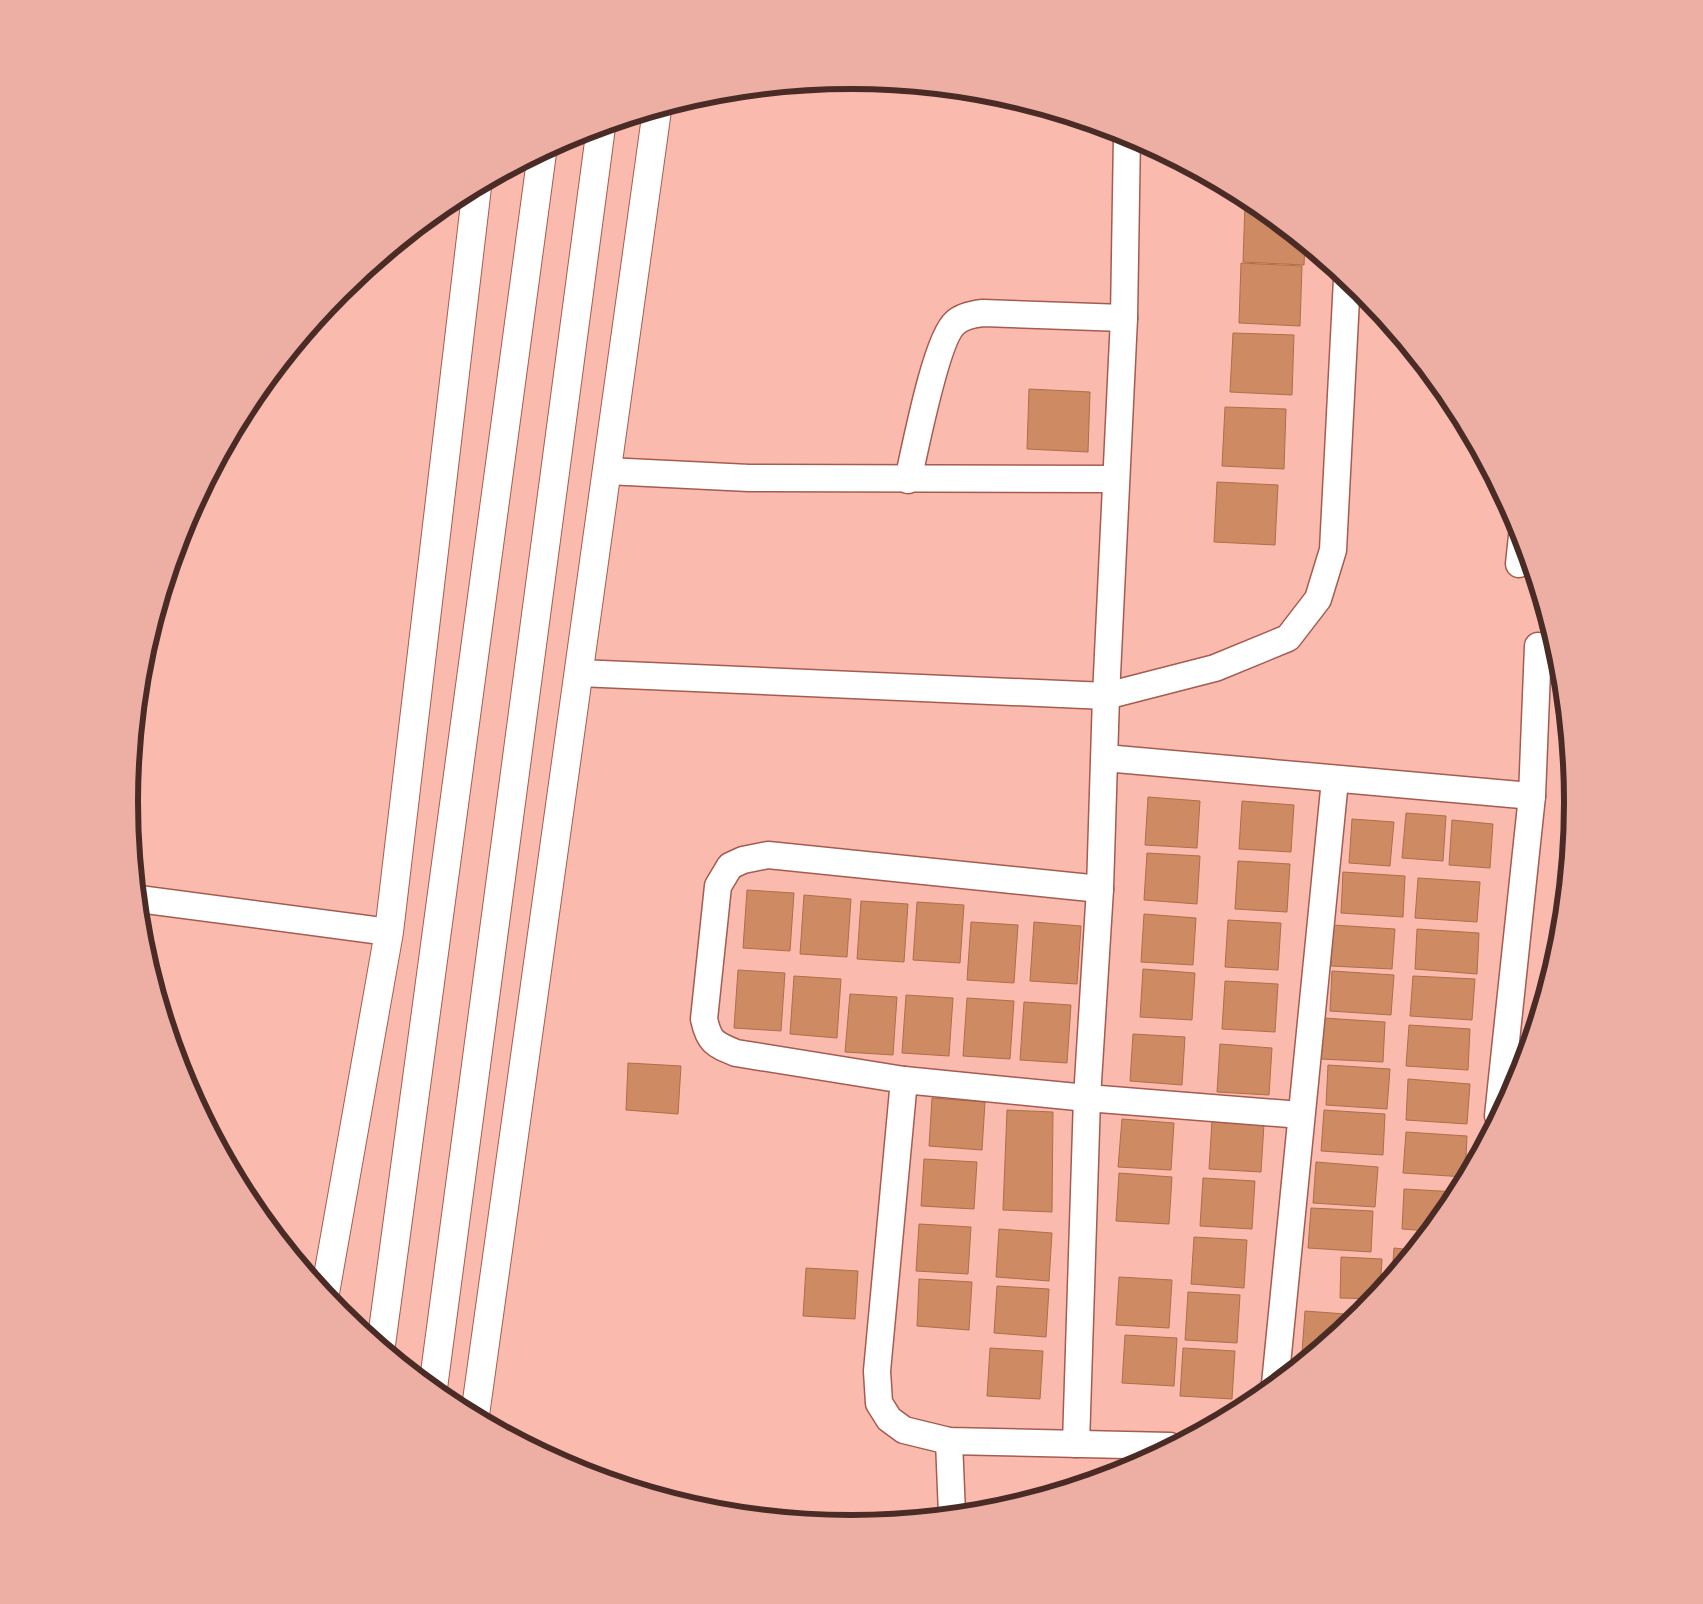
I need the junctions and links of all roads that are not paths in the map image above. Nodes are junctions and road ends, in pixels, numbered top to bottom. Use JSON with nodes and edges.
{"nodes":[{"id":1,"x":656,"y":116,"type":"edge"},
{"id":2,"x":600,"y":135,"type":"edge"},
{"id":3,"x":1127,"y":144,"type":"edge"},
{"id":4,"x":541,"y":160,"type":"edge"},
{"id":5,"x":476,"y":196,"type":"edge"},
{"id":6,"x":1346,"y":289,"type":"edge"},
{"id":7,"x":1124,"y":318,"type":"junction"},
{"id":8,"x":607,"y":471,"type":"junction"},
{"id":9,"x":1115,"y":479,"type":"junction"},
{"id":10,"x":908,"y":480,"type":"junction"},
{"id":11,"x":1520,"y":555,"type":"edge"},
{"id":12,"x":1519,"y":564,"type":"dead end"},
{"id":13,"x":1538,"y":646,"type":"dead end"},
{"id":14,"x":578,"y":674,"type":"junction"},
{"id":15,"x":1106,"y":696,"type":"junction"},
{"id":16,"x":1105,"y":758,"type":"junction"},
{"id":17,"x":1335,"y":780,"type":"junction"},
{"id":18,"x":1532,"y":796,"type":"junction"},
{"id":19,"x":1100,"y":889,"type":"junction"},
{"id":20,"x":145,"y":900,"type":"edge"},
{"id":21,"x":389,"y":932,"type":"junction"},
{"id":22,"x":904,"y":1080,"type":"junction"},
{"id":23,"x":1500,"y":1097,"type":"edge"},
{"id":24,"x":1087,"y":1098,"type":"junction"},
{"id":25,"x":1301,"y":1115,"type":"junction"},
{"id":26,"x":327,"y":1284,"type":"edge"},
{"id":27,"x":382,"y":1339,"type":"edge"},
{"id":28,"x":1276,"y":1375,"type":"edge"},
{"id":29,"x":434,"y":1380,"type":"edge"},
{"id":30,"x":476,"y":1408,"type":"edge"},
{"id":31,"x":949,"y":1441,"type":"junction"},
{"id":32,"x":1076,"y":1444,"type":"junction"},
{"id":33,"x":1159,"y":1446,"type":"edge"},
{"id":34,"x":952,"y":1508,"type":"edge"}],
"edges":[{"from":1,"to":8,"type":"highway"},
{"from":2,"to":29,"type":"highway"},
{"from":3,"to":7,"type":"street"},
{"from":4,"to":27,"type":"highway"},
{"from":5,"to":21,"type":"highway"},
{"from":6,"to":15,"type":"street"},
{"from":7,"to":9,"type":"street"},
{"from":7,"to":10,"type":"street"},
{"from":8,"to":10,"type":"street"},
{"from":8,"to":14,"type":"highway"},
{"from":9,"to":10,"type":"street"},
{"from":9,"to":15,"type":"street"},
{"from":11,"to":12,"type":"street"},
{"from":13,"to":18,"type":"street"},
{"from":14,"to":15,"type":"street"},
{"from":14,"to":30,"type":"highway"},
{"from":15,"to":16,"type":"street"},
{"from":16,"to":17,"type":"street"},
{"from":16,"to":19,"type":"street"},
{"from":17,"to":18,"type":"street"},
{"from":17,"to":25,"type":"street"},
{"from":18,"to":23,"type":"street"},
{"from":19,"to":22,"type":"street"},
{"from":19,"to":24,"type":"street"},
{"from":20,"to":21,"type":"street"},
{"from":21,"to":26,"type":"highway"},
{"from":22,"to":24,"type":"street"},
{"from":22,"to":31,"type":"street"},
{"from":24,"to":25,"type":"street"},
{"from":24,"to":32,"type":"street"},
{"from":25,"to":28,"type":"street"},
{"from":31,"to":32,"type":"street"},
{"from":31,"to":34,"type":"street"},
{"from":32,"to":33,"type":"street"}]}
